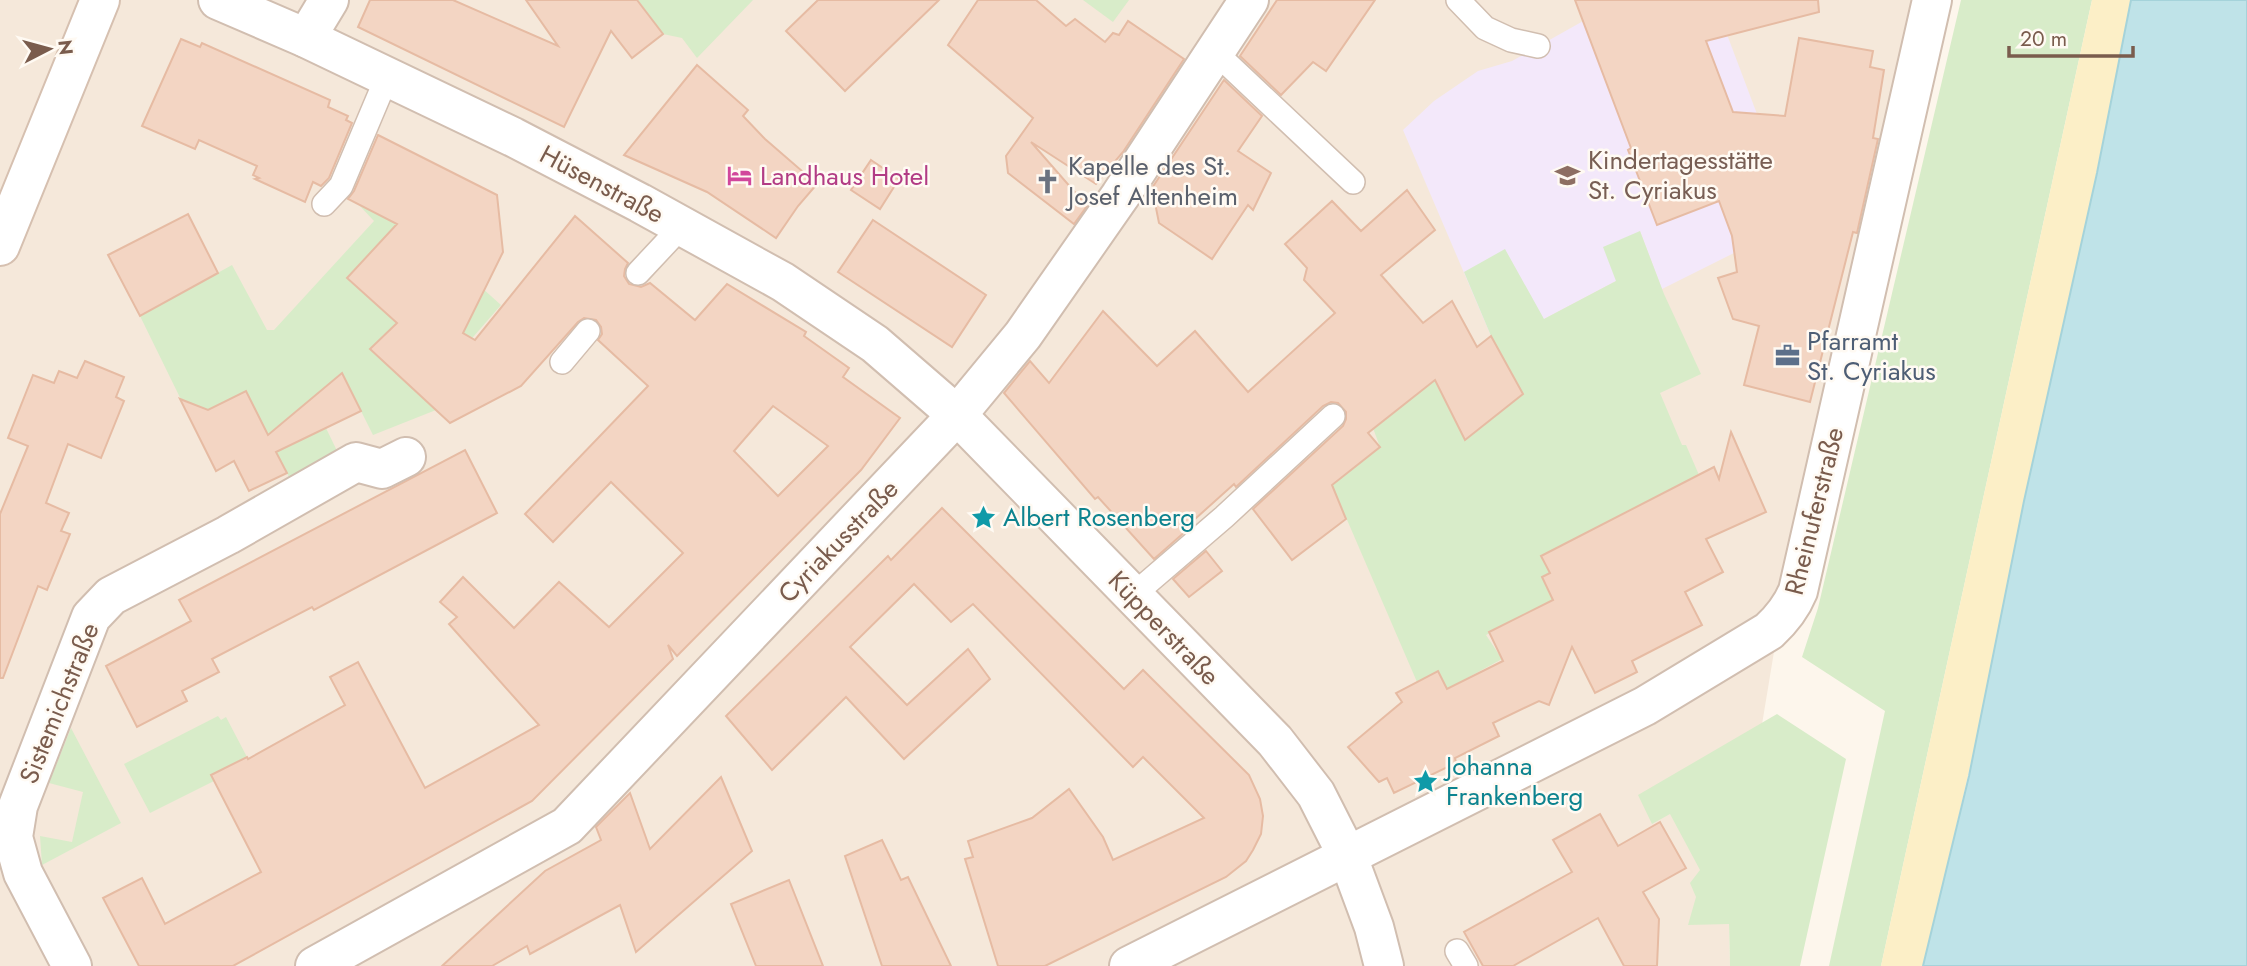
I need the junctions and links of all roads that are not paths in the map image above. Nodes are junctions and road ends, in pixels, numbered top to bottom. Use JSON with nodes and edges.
{"nodes":[{"id":1,"x":100,"y":0,"type":"edge"},
{"id":2,"x":218,"y":0,"type":"edge"},
{"id":3,"x":329,"y":0,"type":"edge"},
{"id":4,"x":1250,"y":0,"type":"edge"},
{"id":5,"x":1458,"y":0,"type":"edge"},
{"id":6,"x":1932,"y":0,"type":"edge"},
{"id":7,"x":306,"y":38,"type":"junction"},
{"id":8,"x":1538,"y":46,"type":"dead end"},
{"id":9,"x":1215,"y":52,"type":"junction"},
{"id":10,"x":387,"y":77,"type":"junction"},
{"id":11,"x":1353,"y":182,"type":"dead end"},
{"id":12,"x":324,"y":204,"type":"dead end"},
{"id":13,"x":682,"y":226,"type":"junction"},
{"id":14,"x":0,"y":246,"type":"edge"},
{"id":15,"x":638,"y":273,"type":"dead end"},
{"id":16,"x":587,"y":331,"type":"dead end"},
{"id":17,"x":562,"y":362,"type":"dead end"},
{"id":18,"x":957,"y":415,"type":"junction"},
{"id":19,"x":1333,"y":416,"type":"dead end"},
{"id":20,"x":406,"y":457,"type":"dead end"},
{"id":21,"x":1132,"y":596,"type":"junction"},
{"id":22,"x":1348,"y":857,"type":"junction"},
{"id":23,"x":72,"y":966,"type":"edge"},
{"id":24,"x":315,"y":966,"type":"edge"},
{"id":25,"x":1129,"y":966,"type":"edge"},
{"id":26,"x":1384,"y":966,"type":"edge"}],
"edges":[{"from":1,"to":14,"type":"street"},
{"from":2,"to":7,"type":"street","name":"Hüsenstraße"},
{"from":3,"to":7,"type":"street"},
{"from":4,"to":9,"type":"street","name":"Cyriakusstraße"},
{"from":5,"to":8,"type":"lane"},
{"from":6,"to":22,"type":"street","name":"Rheinuferstraße"},
{"from":7,"to":10,"type":"street","name":"Hüsenstraße"},
{"from":9,"to":11,"type":"lane"},
{"from":9,"to":18,"type":"street","name":"Cyriakusstraße"},
{"from":10,"to":12,"type":"lane"},
{"from":10,"to":13,"type":"street","name":"Hüsenstraße"},
{"from":13,"to":15,"type":"lane"},
{"from":13,"to":18,"type":"street","name":"Hüsenstraße"},
{"from":16,"to":17,"type":"lane"},
{"from":18,"to":21,"type":"street","name":"Küpperstraße"},
{"from":18,"to":24,"type":"street","name":"Cyriakusstraße"},
{"from":19,"to":21,"type":"lane"},
{"from":20,"to":23,"type":"street","name":"Sistemichstraße"},
{"from":21,"to":22,"type":"street","name":"Küpperstraße"},
{"from":22,"to":25,"type":"street","name":"Rheinuferstraße"},
{"from":22,"to":26,"type":"street","name":"Küpperstraße"}]}
